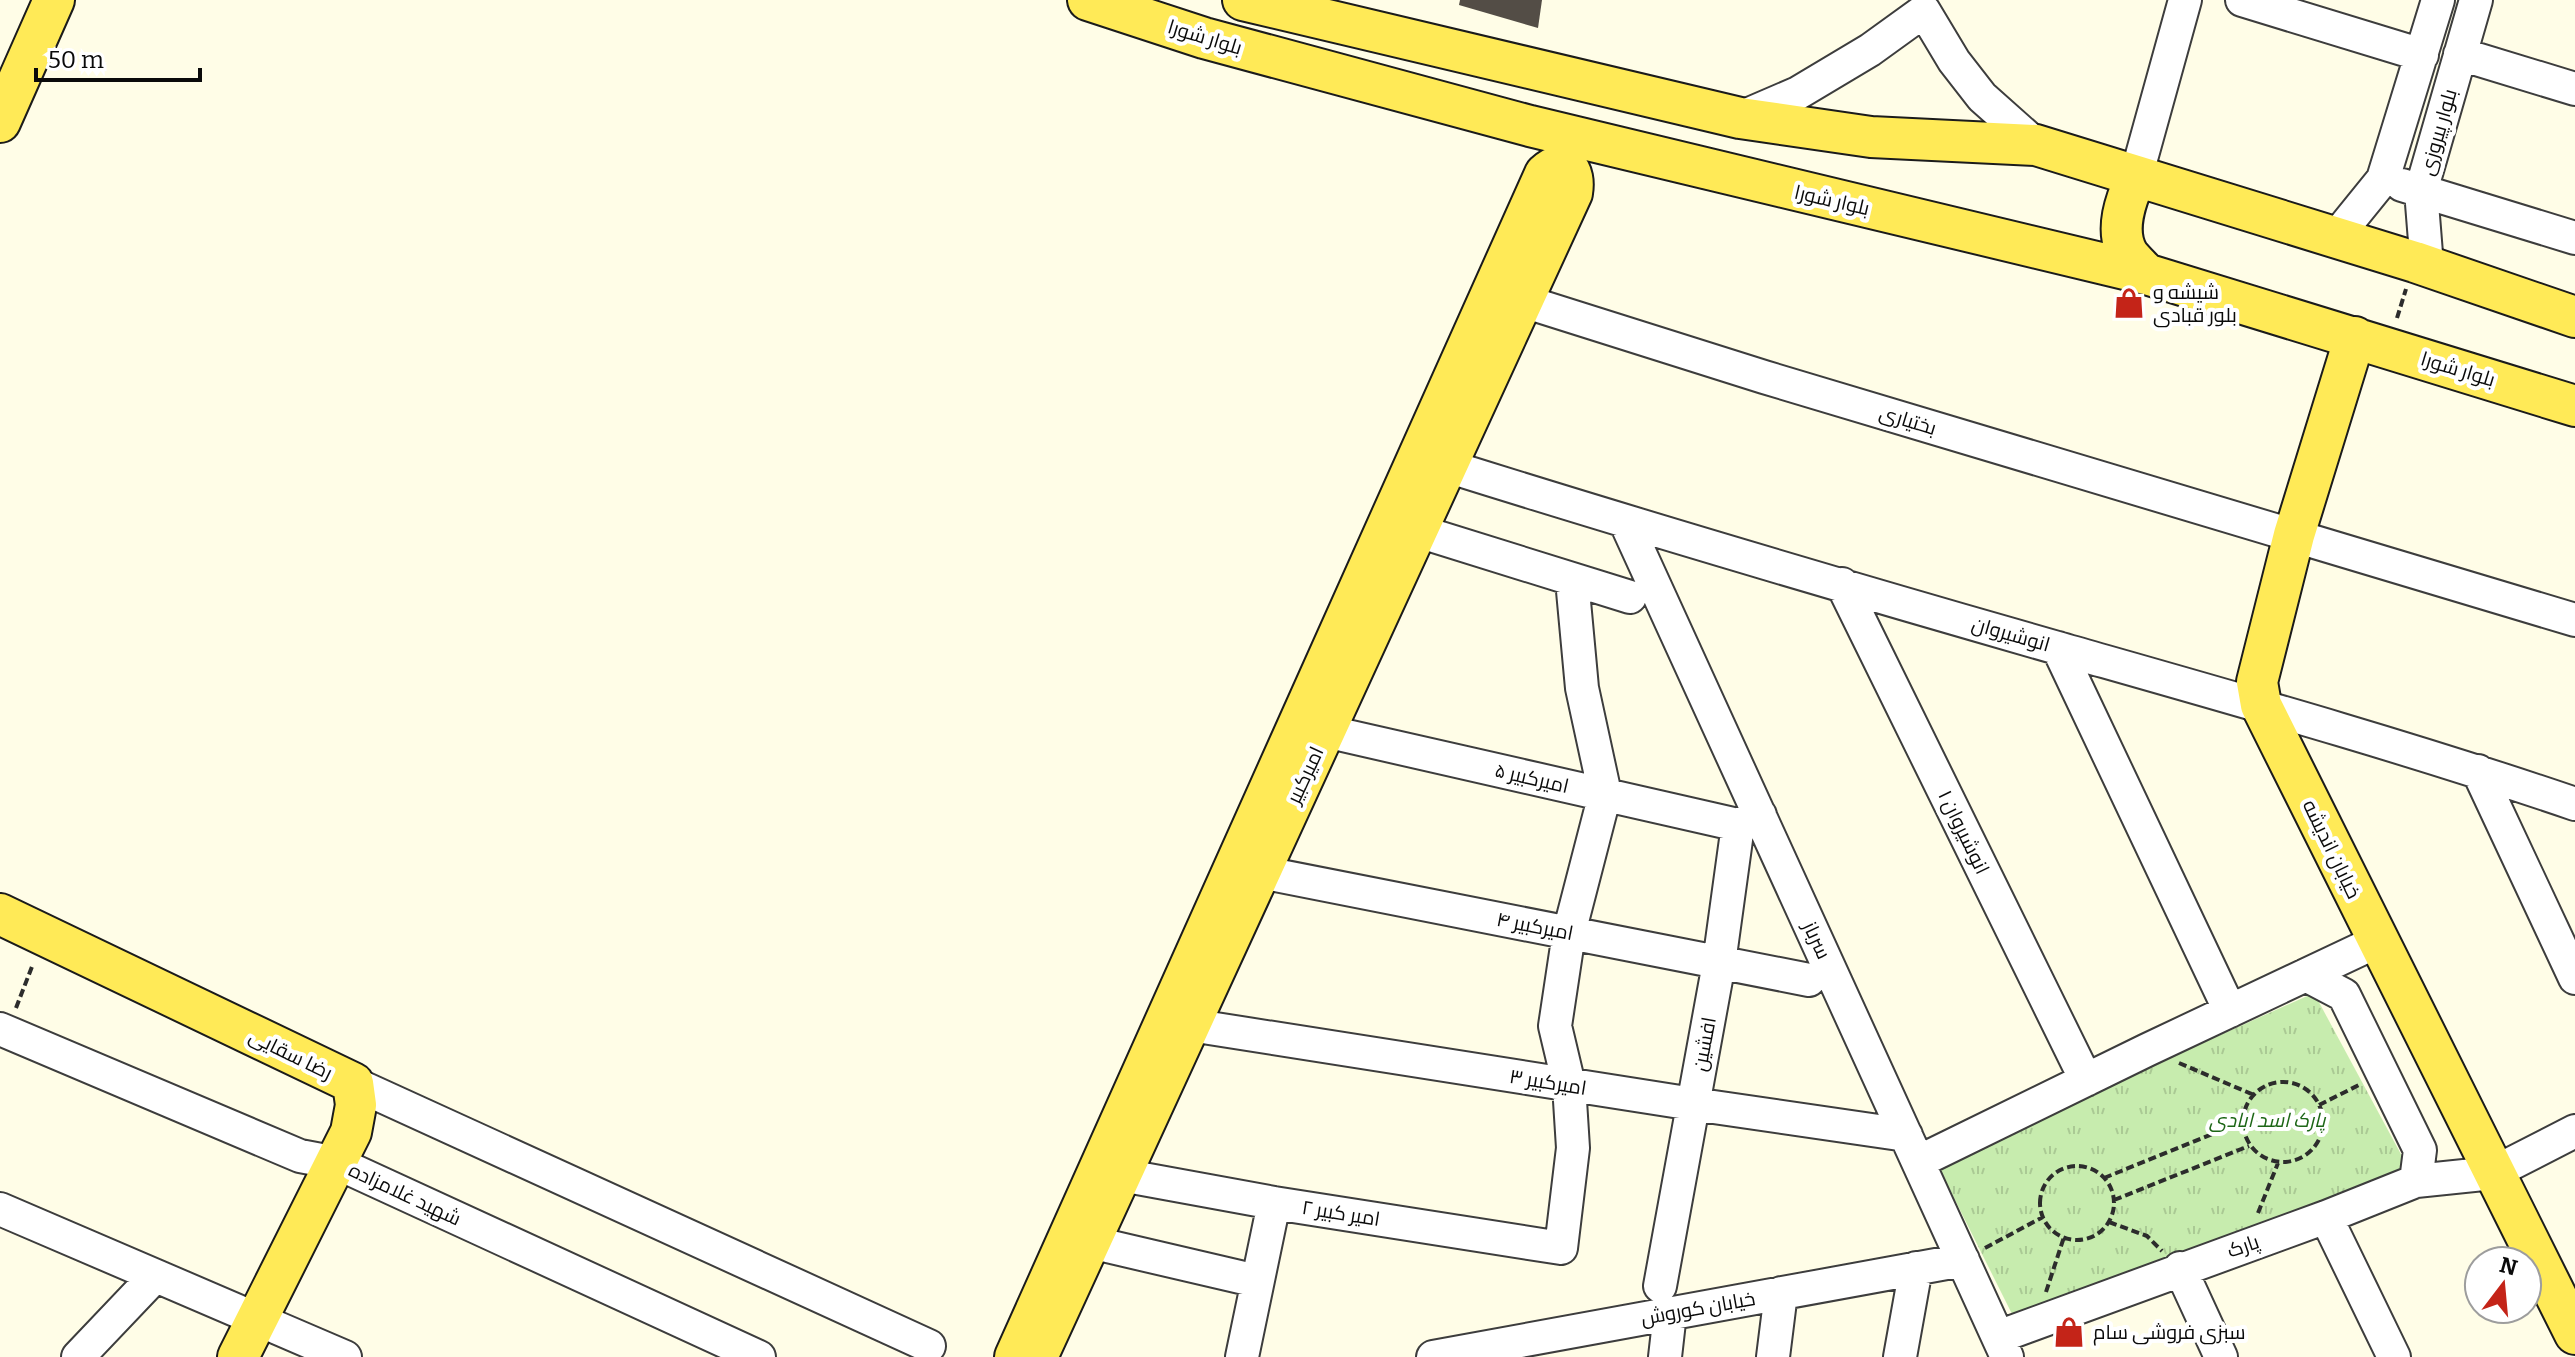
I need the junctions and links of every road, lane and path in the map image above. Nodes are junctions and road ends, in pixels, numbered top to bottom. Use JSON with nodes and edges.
{"nodes":[{"id":1,"x":54,"y":0,"type":"edge"},
{"id":2,"x":1088,"y":0,"type":"edge"},
{"id":3,"x":1243,"y":0,"type":"edge"},
{"id":4,"x":2185,"y":0,"type":"edge"},
{"id":5,"x":2242,"y":0,"type":"edge"},
{"id":6,"x":2438,"y":0,"type":"edge"},
{"id":7,"x":2476,"y":0,"type":"edge"},
{"id":8,"x":1924,"y":5,"type":"edge"},
{"id":9,"x":2460,"y":54,"type":"junction"},
{"id":10,"x":2422,"y":55,"type":"junction"},
{"id":11,"x":2575,"y":89,"type":"edge"},
{"id":12,"x":1740,"y":118,"type":"junction"},
{"id":13,"x":0,"y":122,"type":"edge"},
{"id":14,"x":1530,"y":126,"type":"junction"},
{"id":15,"x":2036,"y":145,"type":"junction"},
{"id":16,"x":1620,"y":149,"type":"junction"},
{"id":17,"x":2136,"y":177,"type":"junction"},
{"id":18,"x":2383,"y":179,"type":"junction"},
{"id":19,"x":1556,"y":191,"type":"junction"},
{"id":20,"x":2421,"y":191,"type":"junction"},
{"id":21,"x":2336,"y":237,"type":"junction"},
{"id":22,"x":2575,"y":238,"type":"edge"},
{"id":23,"x":2421,"y":264,"type":"junction"},
{"id":24,"x":2146,"y":274,"type":"junction"},
{"id":25,"x":1523,"y":301,"type":"junction"},
{"id":26,"x":2575,"y":317,"type":"edge"},
{"id":27,"x":2371,"y":342,"type":"junction"},
{"id":28,"x":2575,"y":406,"type":"edge"},
{"id":29,"x":1447,"y":466,"type":"junction"},
{"id":30,"x":1626,"y":523,"type":"junction"},
{"id":31,"x":1418,"y":531,"type":"junction"},
{"id":32,"x":2294,"y":535,"type":"junction"},
{"id":33,"x":1572,"y":580,"type":"junction"},
{"id":34,"x":1842,"y":584,"type":"junction"},
{"id":35,"x":1630,"y":597,"type":"dead end"},
{"id":36,"x":2575,"y":620,"type":"edge"},
{"id":37,"x":2058,"y":648,"type":"junction"},
{"id":38,"x":2261,"y":705,"type":"junction"},
{"id":39,"x":1325,"y":731,"type":"junction"},
{"id":40,"x":2478,"y":771,"type":"junction"},
{"id":41,"x":1605,"y":794,"type":"junction"},
{"id":42,"x":2575,"y":804,"type":"edge"},
{"id":43,"x":1749,"y":820,"type":"junction"},
{"id":44,"x":1260,"y":872,"type":"junction"},
{"id":45,"x":0,"y":914,"type":"edge"},
{"id":46,"x":1569,"y":933,"type":"junction"},
{"id":47,"x":43,"y":935,"type":"junction"},
{"id":48,"x":2378,"y":941,"type":"junction"},
{"id":49,"x":1719,"y":963,"type":"junction"},
{"id":50,"x":2306,"y":975,"type":"junction"},
{"id":51,"x":2575,"y":978,"type":"edge"},
{"id":52,"x":1809,"y":980,"type":"dead end"},
{"id":53,"x":2230,"y":1011,"type":"junction"},
{"id":54,"x":1190,"y":1025,"type":"junction"},
{"id":55,"x":3,"y":1031,"type":"edge"},
{"id":56,"x":2147,"y":1050,"type":"junction"},
{"id":57,"x":1155,"y":1074,"type":"junction"},
{"id":58,"x":2086,"y":1080,"type":"junction"},
{"id":59,"x":353,"y":1083,"type":"junction"},
{"id":60,"x":1569,"y":1085,"type":"junction"},
{"id":61,"x":2254,"y":1095,"type":"junction"},
{"id":62,"x":1693,"y":1104,"type":"junction"},
{"id":63,"x":2242,"y":1122,"type":"junction"},
{"id":64,"x":2575,"y":1131,"type":"edge"},
{"id":65,"x":2250,"y":1145,"type":"junction"},
{"id":66,"x":1912,"y":1148,"type":"junction"},
{"id":67,"x":337,"y":1163,"type":"junction"},
{"id":68,"x":2278,"y":1163,"type":"junction"},
{"id":69,"x":2493,"y":1173,"type":"junction"},
{"id":70,"x":1121,"y":1175,"type":"junction"},
{"id":71,"x":2104,"y":1178,"type":"junction"},
{"id":72,"x":2416,"y":1181,"type":"junction"},
{"id":73,"x":2114,"y":1200,"type":"junction"},
{"id":74,"x":1274,"y":1203,"type":"junction"},
{"id":75,"x":0,"y":1209,"type":"edge"},
{"id":76,"x":2043,"y":1217,"type":"junction"},
{"id":77,"x":2326,"y":1217,"type":"junction"},
{"id":78,"x":2109,"y":1222,"type":"junction"},
{"id":79,"x":2064,"y":1237,"type":"junction"},
{"id":80,"x":1090,"y":1242,"type":"junction"},
{"id":81,"x":2245,"y":1245,"type":"junction"},
{"id":82,"x":1963,"y":1260,"type":"junction"},
{"id":83,"x":1916,"y":1268,"type":"junction"},
{"id":84,"x":2180,"y":1268,"type":"junction"},
{"id":85,"x":155,"y":1276,"type":"junction"},
{"id":86,"x":1257,"y":1281,"type":"junction"},
{"id":87,"x":1781,"y":1293,"type":"junction"},
{"id":88,"x":1665,"y":1300,"type":"junction"},
{"id":89,"x":255,"y":1319,"type":"junction"},
{"id":90,"x":2036,"y":1323,"type":"junction"},
{"id":91,"x":2575,"y":1334,"type":"edge"},
{"id":92,"x":929,"y":1346,"type":"dead end"},
{"id":93,"x":1535,"y":1347,"type":"edge"},
{"id":94,"x":2002,"y":1347,"type":"edge"},
{"id":95,"x":78,"y":1357,"type":"edge"},
{"id":96,"x":238,"y":1357,"type":"edge"},
{"id":97,"x":345,"y":1357,"type":"edge"},
{"id":98,"x":759,"y":1357,"type":"edge"},
{"id":99,"x":1015,"y":1357,"type":"edge"},
{"id":100,"x":1037,"y":1357,"type":"edge"},
{"id":101,"x":1242,"y":1357,"type":"edge"},
{"id":102,"x":1438,"y":1357,"type":"edge"},
{"id":103,"x":1665,"y":1357,"type":"edge"},
{"id":104,"x":1773,"y":1357,"type":"edge"},
{"id":105,"x":1900,"y":1357,"type":"edge"},
{"id":106,"x":2221,"y":1357,"type":"edge"},
{"id":107,"x":2394,"y":1357,"type":"edge"}],
"edges":[{"from":1,"to":13,"type":"main road"},
{"from":2,"to":14,"type":"main road","name":"بلوار شورا"},
{"from":3,"to":12,"type":"main road"},
{"from":4,"to":17,"type":"street"},
{"from":5,"to":10,"type":"street"},
{"from":6,"to":10,"type":"street","name":"بلوار پیروزی"},
{"from":7,"to":9,"type":"street","name":"بلوار پیروزی"},
{"from":8,"to":12,"type":"street"},
{"from":8,"to":15,"type":"street"},
{"from":9,"to":11,"type":"street"},
{"from":9,"to":20,"type":"street","name":"بلوار پیروزی"},
{"from":10,"to":18,"type":"street","name":"بلوار پیروزی"},
{"from":12,"to":15,"type":"main road"},
{"from":14,"to":16,"type":"main road","name":"بلوار شورا"},
{"from":14,"to":19,"type":"main road"},
{"from":15,"to":17,"type":"main road"},
{"from":16,"to":19,"type":"main road"},
{"from":16,"to":24,"type":"main road","name":"بلوار شورا"},
{"from":17,"to":21,"type":"main road"},
{"from":17,"to":24,"type":"main road"},
{"from":18,"to":20,"type":"street"},
{"from":18,"to":21,"type":"street","name":"بلوار پیروزی"},
{"from":19,"to":25,"type":"main road","name":"امیرکبیر"},
{"from":19,"to":57,"type":"main road","name":"امیرکبیر"},
{"from":20,"to":22,"type":"street"},
{"from":20,"to":23,"type":"street","name":"بلوار پیروزی"},
{"from":21,"to":23,"type":"main road"},
{"from":23,"to":26,"type":"main road"},
{"from":23,"to":27,"type":"path"},
{"from":24,"to":27,"type":"main road","name":"بلوار شورا"},
{"from":25,"to":29,"type":"main road","name":"امیرکبیر"},
{"from":25,"to":32,"type":"street","name":"بختیاری"},
{"from":27,"to":28,"type":"main road","name":"بلوار شورا"},
{"from":27,"to":32,"type":"main road","name":"خیابان اندیشه"},
{"from":29,"to":30,"type":"street","name":"انوشیروان"},
{"from":29,"to":31,"type":"main road","name":"امیرکبیر"},
{"from":30,"to":34,"type":"street","name":"انوشیروان"},
{"from":30,"to":43,"type":"street","name":"سرباز"},
{"from":31,"to":33,"type":"street"},
{"from":31,"to":39,"type":"main road","name":"امیرکبیر"},
{"from":32,"to":36,"type":"street","name":"بختیاری"},
{"from":32,"to":38,"type":"main road","name":"خیابان اندیشه"},
{"from":33,"to":35,"type":"street"},
{"from":33,"to":41,"type":"street"},
{"from":34,"to":37,"type":"street","name":"انوشیروان"},
{"from":34,"to":58,"type":"street","name":"انوشیروان ۱"},
{"from":37,"to":38,"type":"street","name":"انوشیروان"},
{"from":37,"to":53,"type":"street"},
{"from":38,"to":40,"type":"street","name":"انوشیروان"},
{"from":38,"to":48,"type":"main road","name":"خیابان اندیشه"},
{"from":39,"to":41,"type":"street","name":"امیرکبیر ۵"},
{"from":39,"to":44,"type":"main road","name":"امیرکبیر"},
{"from":40,"to":42,"type":"street","name":"انوشیروان"},
{"from":40,"to":51,"type":"street"},
{"from":41,"to":43,"type":"street","name":"امیرکبیر ۵"},
{"from":41,"to":46,"type":"street"},
{"from":43,"to":49,"type":"street","name":"افشین"},
{"from":43,"to":66,"type":"street","name":"سرباز"},
{"from":44,"to":46,"type":"street","name":"امیرکبیر ۴"},
{"from":44,"to":54,"type":"main road","name":"امیرکبیر"},
{"from":45,"to":47,"type":"main road","name":"رضا سقایی"},
{"from":46,"to":49,"type":"street","name":"امیرکبیر ۴"},
{"from":46,"to":60,"type":"street"},
{"from":47,"to":55,"type":"path"},
{"from":47,"to":59,"type":"main road","name":"رضا سقایی"},
{"from":48,"to":50,"type":"street"},
{"from":48,"to":69,"type":"main road","name":"خیابان اندیشه"},
{"from":49,"to":52,"type":"street","name":"امیرکبیر ۴"},
{"from":49,"to":62,"type":"street","name":"افشین"},
{"from":50,"to":53,"type":"street"},
{"from":50,"to":72,"type":"street"},
{"from":53,"to":56,"type":"street"},
{"from":54,"to":57,"type":"main road","name":"امیرکبیر"},
{"from":54,"to":60,"type":"street","name":"امیرکبیر ۳"},
{"from":55,"to":67,"type":"street","name":"شهید غلامزاده"},
{"from":56,"to":58,"type":"street"},
{"from":56,"to":61,"type":"path"},
{"from":57,"to":70,"type":"main road","name":"امیرکبیر"},
{"from":57,"to":99,"type":"main road","name":"امیرکبیر"},
{"from":58,"to":66,"type":"street"},
{"from":59,"to":67,"type":"main road","name":"رضا سقایی"},
{"from":59,"to":92,"type":"street"},
{"from":60,"to":62,"type":"street","name":"امیرکبیر ۳"},
{"from":60,"to":74,"type":"street","name":"امیر کبیر ۲"},
{"from":61,"to":63,"type":"path"},
{"from":61,"to":68,"type":"path"},
{"from":62,"to":66,"type":"street","name":"امیرکبیر ۳"},
{"from":62,"to":88,"type":"street","name":"افشین"},
{"from":63,"to":65,"type":"path"},
{"from":63,"to":71,"type":"path"},
{"from":64,"to":69,"type":"street"},
{"from":65,"to":68,"type":"path"},
{"from":65,"to":73,"type":"path"},
{"from":66,"to":82,"type":"street","name":"سرباز"},
{"from":67,"to":89,"type":"main road","name":"رضا سقایی"},
{"from":67,"to":98,"type":"street","name":"شهید غلامزاده"},
{"from":68,"to":81,"type":"path"},
{"from":69,"to":72,"type":"street","name":"پارک"},
{"from":69,"to":91,"type":"main road","name":"خیابان اندیشه"},
{"from":70,"to":74,"type":"street","name":"امیر کبیر ۲"},
{"from":70,"to":80,"type":"main road","name":"امیرکبیر"},
{"from":71,"to":73,"type":"path"},
{"from":71,"to":76,"type":"path"},
{"from":72,"to":77,"type":"street","name":"پارک"},
{"from":73,"to":78,"type":"path"},
{"from":74,"to":86,"type":"street"},
{"from":75,"to":85,"type":"street"},
{"from":76,"to":79,"type":"path"},
{"from":76,"to":82,"type":"path"},
{"from":77,"to":81,"type":"street","name":"پارک"},
{"from":77,"to":107,"type":"street"},
{"from":78,"to":79,"type":"path"},
{"from":78,"to":84,"type":"path"},
{"from":79,"to":90,"type":"path"},
{"from":80,"to":86,"type":"street"},
{"from":80,"to":100,"type":"main road","name":"امیرکبیر"},
{"from":81,"to":84,"type":"street","name":"پارک"},
{"from":82,"to":83,"type":"street","name":"خیابان کوروش"},
{"from":82,"to":94,"type":"street","name":"سرباز"},
{"from":83,"to":87,"type":"street","name":"خیابان کوروش"},
{"from":83,"to":105,"type":"street"},
{"from":84,"to":90,"type":"street","name":"پارک"},
{"from":84,"to":106,"type":"street"},
{"from":85,"to":89,"type":"street"},
{"from":85,"to":95,"type":"street"},
{"from":86,"to":101,"type":"street"},
{"from":87,"to":88,"type":"street","name":"خیابان کوروش"},
{"from":87,"to":104,"type":"street"},
{"from":88,"to":93,"type":"street","name":"خیابان کوروش"},
{"from":88,"to":103,"type":"street","name":"افشین"},
{"from":89,"to":96,"type":"main road","name":"رضا سقایی"},
{"from":89,"to":97,"type":"street"},
{"from":90,"to":94,"type":"street","name":"پارک"},
{"from":93,"to":102,"type":"street","name":"خیابان کوروش"}]}
